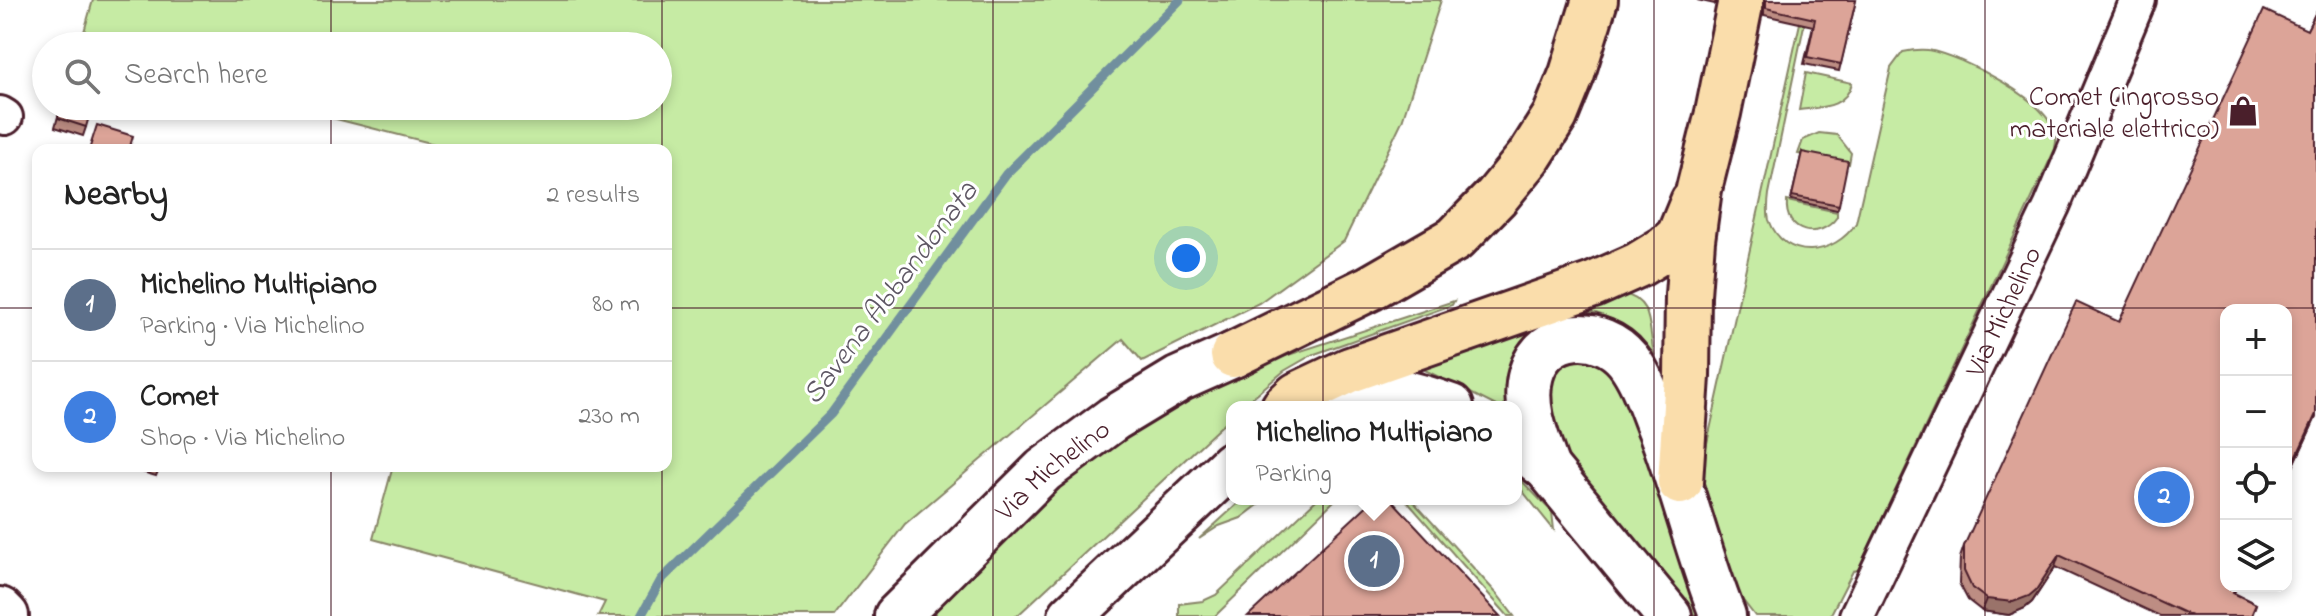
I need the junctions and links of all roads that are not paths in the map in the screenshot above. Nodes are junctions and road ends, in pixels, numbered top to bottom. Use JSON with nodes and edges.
{"nodes":[{"id":1,"x":1595,"y":0,"type":"edge"},
{"id":2,"x":1741,"y":0,"type":"edge"},
{"id":3,"x":2138,"y":0,"type":"edge"},
{"id":4,"x":1699,"y":189,"type":"junction"},
{"id":5,"x":1233,"y":355,"type":"joint"},
{"id":6,"x":1290,"y":401,"type":"edge"},
{"id":7,"x":1321,"y":401,"type":"edge"},
{"id":8,"x":1432,"y":401,"type":"edge"},
{"id":9,"x":1532,"y":456,"type":"edge"},
{"id":10,"x":1226,"y":470,"type":"edge"},
{"id":11,"x":1680,"y":482,"type":"junction"},
{"id":12,"x":0,"y":610,"type":"edge"},
{"id":13,"x":6,"y":616,"type":"edge"},
{"id":14,"x":897,"y":616,"type":"edge"},
{"id":15,"x":1071,"y":616,"type":"edge"},
{"id":16,"x":1669,"y":616,"type":"edge"},
{"id":17,"x":1723,"y":616,"type":"edge"},
{"id":18,"x":1857,"y":616,"type":"edge"}],
"edges":[{"from":1,"to":5,"type":"highway"},
{"from":2,"to":4,"type":"highway"},
{"from":3,"to":18,"type":"street","name":"Via Michelino"},
{"from":4,"to":6,"type":"highway"},
{"from":4,"to":11,"type":"highway"},
{"from":5,"to":14,"type":"street","name":"Via Michelino"},
{"from":7,"to":8,"type":"street"},
{"from":9,"to":11,"type":"street"},
{"from":9,"to":16,"type":"street"},
{"from":10,"to":15,"type":"street"},
{"from":11,"to":17,"type":"street"},
{"from":12,"to":13,"type":"street"}]}
